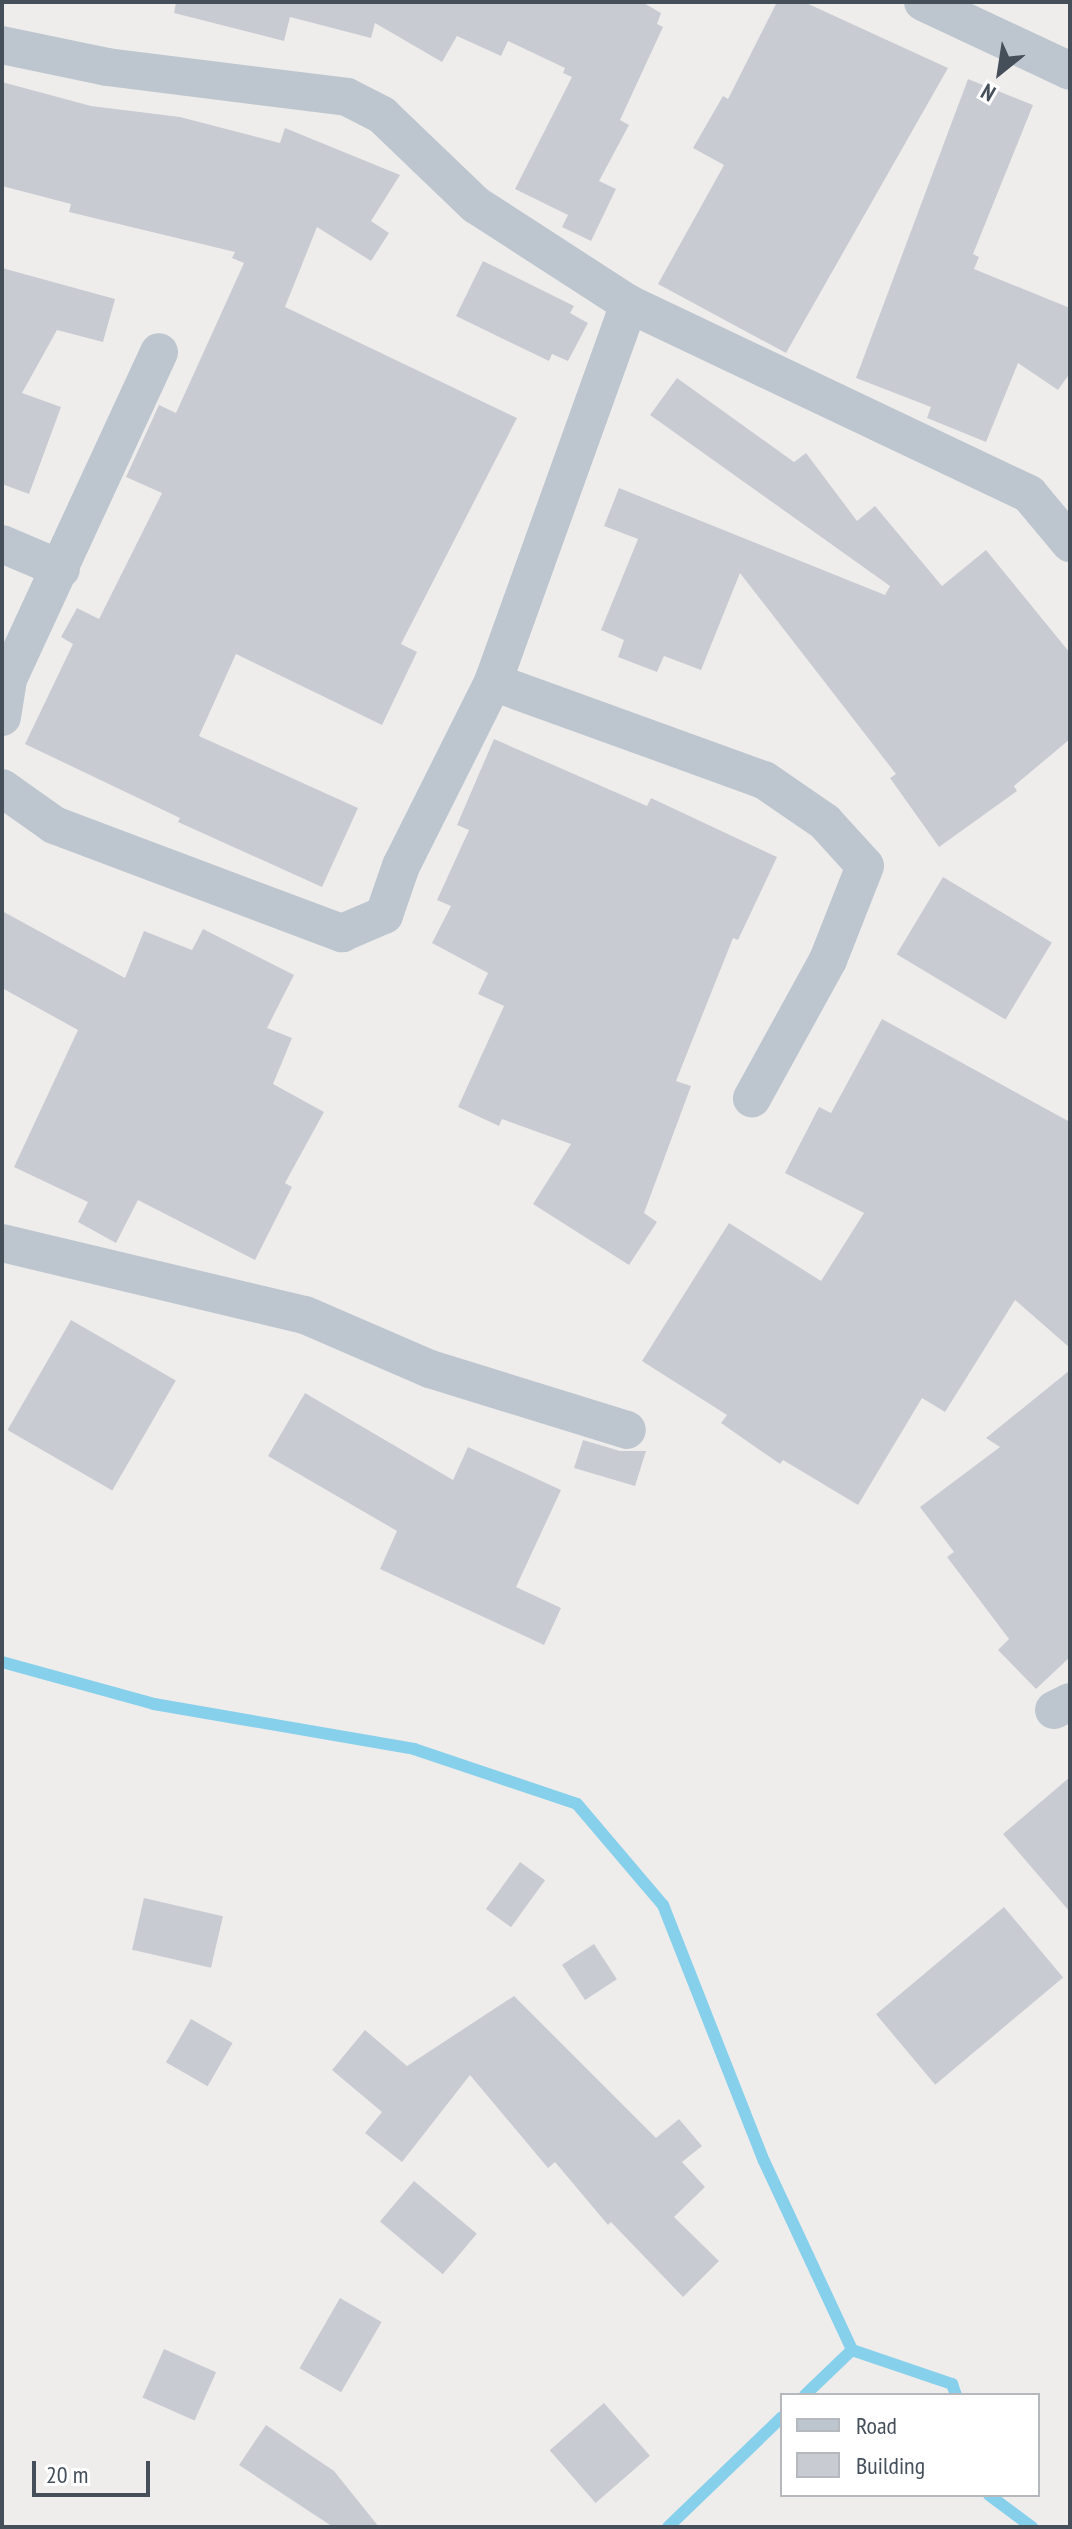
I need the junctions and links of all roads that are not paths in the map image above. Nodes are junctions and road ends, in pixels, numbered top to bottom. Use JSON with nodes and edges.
{"nodes":[{"id":1,"x":923,"y":2,"type":"edge"},
{"id":2,"x":2,"y":45,"type":"edge"},
{"id":3,"x":1070,"y":71,"type":"edge"},
{"id":4,"x":629,"y":304,"type":"junction"},
{"id":5,"x":159,"y":352,"type":"dead end"},
{"id":6,"x":1070,"y":543,"type":"edge"},
{"id":7,"x":2,"y":544,"type":"edge"},
{"id":8,"x":61,"y":569,"type":"junction"},
{"id":9,"x":493,"y":682,"type":"junction"},
{"id":10,"x":2,"y":717,"type":"edge"},
{"id":11,"x":2,"y":788,"type":"edge"},
{"id":12,"x":752,"y":1098,"type":"dead end"},
{"id":13,"x":2,"y":1243,"type":"edge"},
{"id":14,"x":627,"y":1430,"type":"dead end"}],
"edges":[{"from":1,"to":3,"type":"street"},
{"from":2,"to":4,"type":"street"},
{"from":4,"to":6,"type":"street"},
{"from":4,"to":9,"type":"street"},
{"from":5,"to":8,"type":"street"},
{"from":7,"to":8,"type":"street"},
{"from":8,"to":10,"type":"street"},
{"from":9,"to":11,"type":"street"},
{"from":9,"to":12,"type":"street"},
{"from":13,"to":14,"type":"street"}]}
